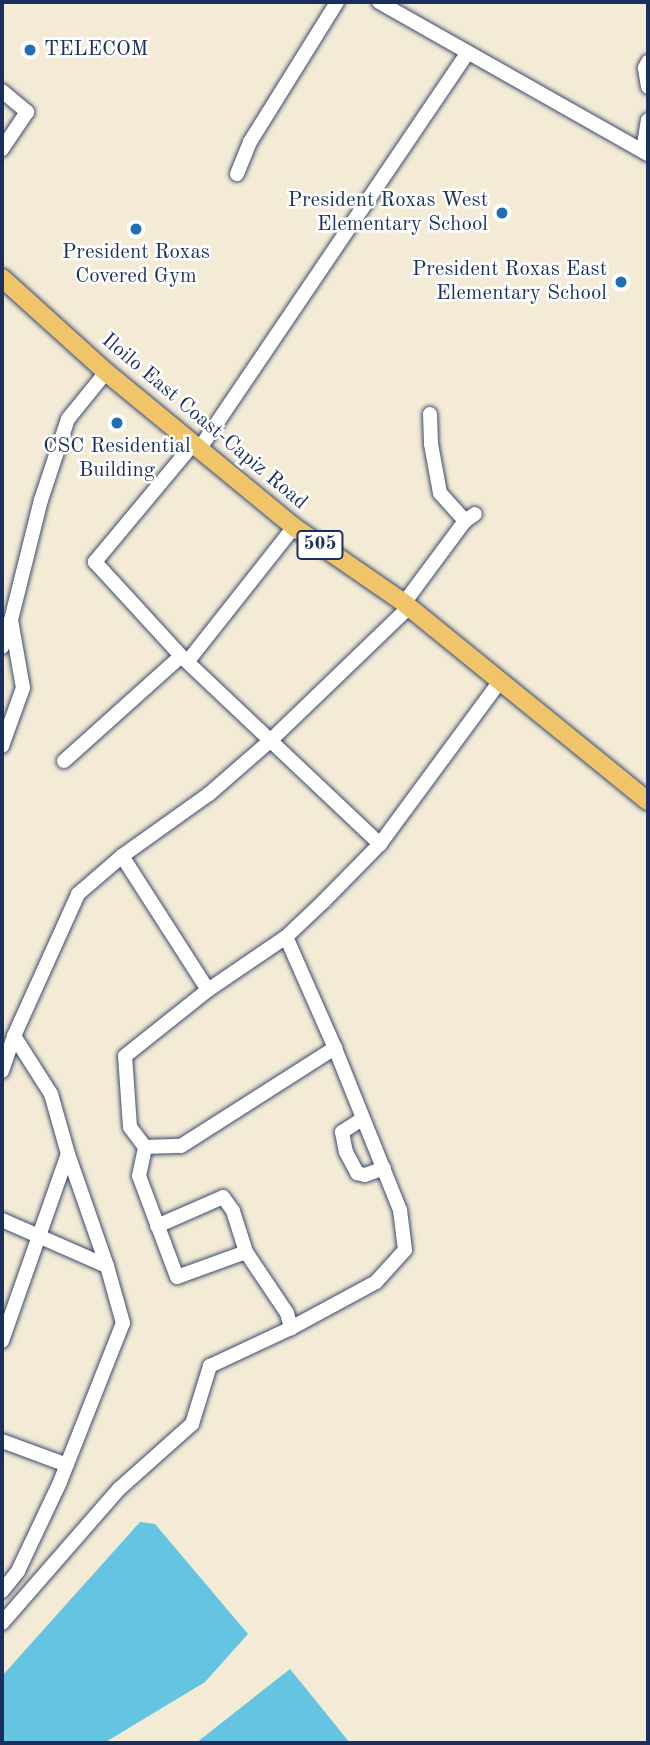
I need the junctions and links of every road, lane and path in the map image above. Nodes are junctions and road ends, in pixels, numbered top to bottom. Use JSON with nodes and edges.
{"nodes":[{"id":1,"x":337,"y":2,"type":"edge"},
{"id":2,"x":379,"y":2,"type":"edge"},
{"id":3,"x":467,"y":53,"type":"junction"},
{"id":4,"x":648,"y":62,"type":"edge"},
{"id":5,"x":648,"y":87,"type":"edge"},
{"id":6,"x":2,"y":90,"type":"edge"},
{"id":7,"x":648,"y":120,"type":"edge"},
{"id":8,"x":2,"y":149,"type":"edge"},
{"id":9,"x":646,"y":152,"type":"edge"},
{"id":10,"x":237,"y":174,"type":"dead end"},
{"id":11,"x":2,"y":278,"type":"edge"},
{"id":12,"x":106,"y":372,"type":"junction"},
{"id":13,"x":430,"y":414,"type":"dead end"},
{"id":14,"x":197,"y":446,"type":"junction"},
{"id":15,"x":294,"y":527,"type":"junction"},
{"id":16,"x":406,"y":605,"type":"junction"},
{"id":17,"x":12,"y":620,"type":"junction"},
{"id":18,"x":2,"y":647,"type":"edge"},
{"id":19,"x":185,"y":659,"type":"junction"},
{"id":20,"x":500,"y":681,"type":"junction"},
{"id":21,"x":272,"y":739,"type":"junction"},
{"id":22,"x":2,"y":746,"type":"edge"},
{"id":23,"x":64,"y":761,"type":"dead end"},
{"id":24,"x":648,"y":801,"type":"edge"},
{"id":25,"x":380,"y":844,"type":"junction"},
{"id":26,"x":122,"y":856,"type":"junction"},
{"id":27,"x":286,"y":937,"type":"junction"},
{"id":28,"x":208,"y":990,"type":"junction"},
{"id":29,"x":14,"y":1036,"type":"junction"},
{"id":30,"x":335,"y":1048,"type":"junction"},
{"id":31,"x":2,"y":1071,"type":"edge"},
{"id":32,"x":362,"y":1119,"type":"junction"},
{"id":33,"x":145,"y":1147,"type":"junction"},
{"id":34,"x":68,"y":1154,"type":"junction"},
{"id":35,"x":384,"y":1168,"type":"junction"},
{"id":36,"x":2,"y":1220,"type":"edge"},
{"id":37,"x":158,"y":1226,"type":"junction"},
{"id":38,"x":38,"y":1235,"type":"junction"},
{"id":39,"x":246,"y":1252,"type":"junction"},
{"id":40,"x":107,"y":1266,"type":"junction"},
{"id":41,"x":291,"y":1328,"type":"junction"},
{"id":42,"x":2,"y":1341,"type":"edge"},
{"id":43,"x":2,"y":1441,"type":"edge"},
{"id":44,"x":66,"y":1465,"type":"junction"},
{"id":45,"x":2,"y":1591,"type":"edge"},
{"id":46,"x":2,"y":1623,"type":"edge"}],
"edges":[{"from":1,"to":10,"type":"street"},
{"from":2,"to":3,"type":"street"},
{"from":3,"to":9,"type":"street"},
{"from":3,"to":14,"type":"street"},
{"from":4,"to":5,"type":"street"},
{"from":6,"to":8,"type":"street"},
{"from":7,"to":9,"type":"street"},
{"from":11,"to":12,"type":"main road","name":"Iloilo East Coast-Capiz Road","number":"505"},
{"from":12,"to":14,"type":"main road","name":"Iloilo East Coast-Capiz Road","number":"505"},
{"from":12,"to":17,"type":"street"},
{"from":13,"to":16,"type":"street"},
{"from":14,"to":15,"type":"main road","name":"Iloilo East Coast-Capiz Road","number":"505"},
{"from":14,"to":19,"type":"street"},
{"from":15,"to":16,"type":"main road","name":"Iloilo East Coast-Capiz Road","number":"505"},
{"from":15,"to":19,"type":"street"},
{"from":16,"to":20,"type":"main road","name":"Iloilo East Coast-Capiz Road","number":"505"},
{"from":16,"to":21,"type":"street"},
{"from":17,"to":18,"type":"street"},
{"from":17,"to":22,"type":"street"},
{"from":19,"to":21,"type":"street"},
{"from":19,"to":23,"type":"street"},
{"from":20,"to":24,"type":"main road","name":"Iloilo East Coast-Capiz Road","number":"505"},
{"from":20,"to":25,"type":"street"},
{"from":21,"to":25,"type":"street"},
{"from":21,"to":26,"type":"street"},
{"from":25,"to":27,"type":"street"},
{"from":26,"to":28,"type":"street"},
{"from":26,"to":29,"type":"street"},
{"from":27,"to":28,"type":"street"},
{"from":27,"to":30,"type":"street"},
{"from":28,"to":33,"type":"street"},
{"from":29,"to":31,"type":"street"},
{"from":29,"to":34,"type":"street"},
{"from":30,"to":32,"type":"street"},
{"from":30,"to":33,"type":"street"},
{"from":32,"to":35,"type":"street"},
{"from":32,"to":35,"type":"street"},
{"from":33,"to":37,"type":"street"},
{"from":34,"to":38,"type":"street"},
{"from":34,"to":40,"type":"street"},
{"from":35,"to":41,"type":"street"},
{"from":36,"to":38,"type":"street"},
{"from":37,"to":39,"type":"street"},
{"from":37,"to":39,"type":"street"},
{"from":38,"to":40,"type":"street"},
{"from":38,"to":42,"type":"street"},
{"from":39,"to":41,"type":"street"},
{"from":40,"to":44,"type":"street"},
{"from":41,"to":46,"type":"street"},
{"from":43,"to":44,"type":"street"},
{"from":44,"to":45,"type":"street"}]}
